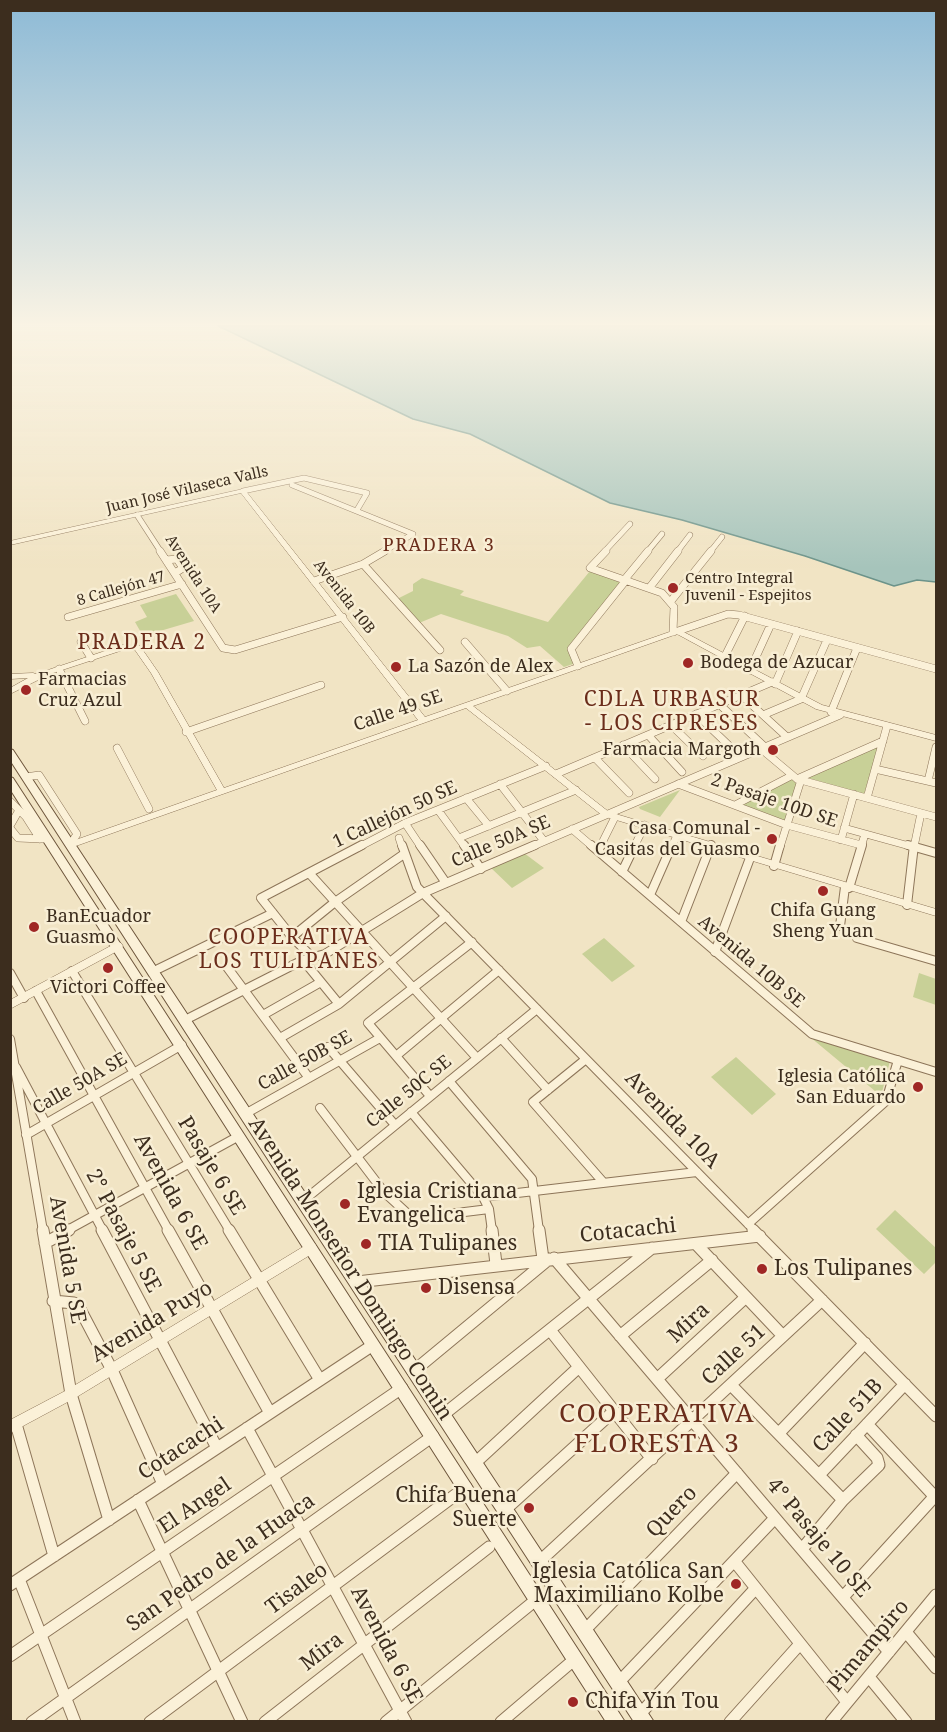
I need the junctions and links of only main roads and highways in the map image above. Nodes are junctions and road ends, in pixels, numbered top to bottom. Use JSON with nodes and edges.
{"nodes":[{"id":1,"x":10,"y":752,"type":"edge"},
{"id":2,"x":10,"y":780,"type":"edge"},
{"id":3,"x":642,"y":1718,"type":"edge"},
{"id":4,"x":616,"y":1722,"type":"edge"}],
"edges":[{"from":1,"to":3,"type":"main road","name":"Avenida Monseñor Domingo Comin"},
{"from":2,"to":4,"type":"main road","name":"Avenida Monseñor Domingo Comin"}]}
